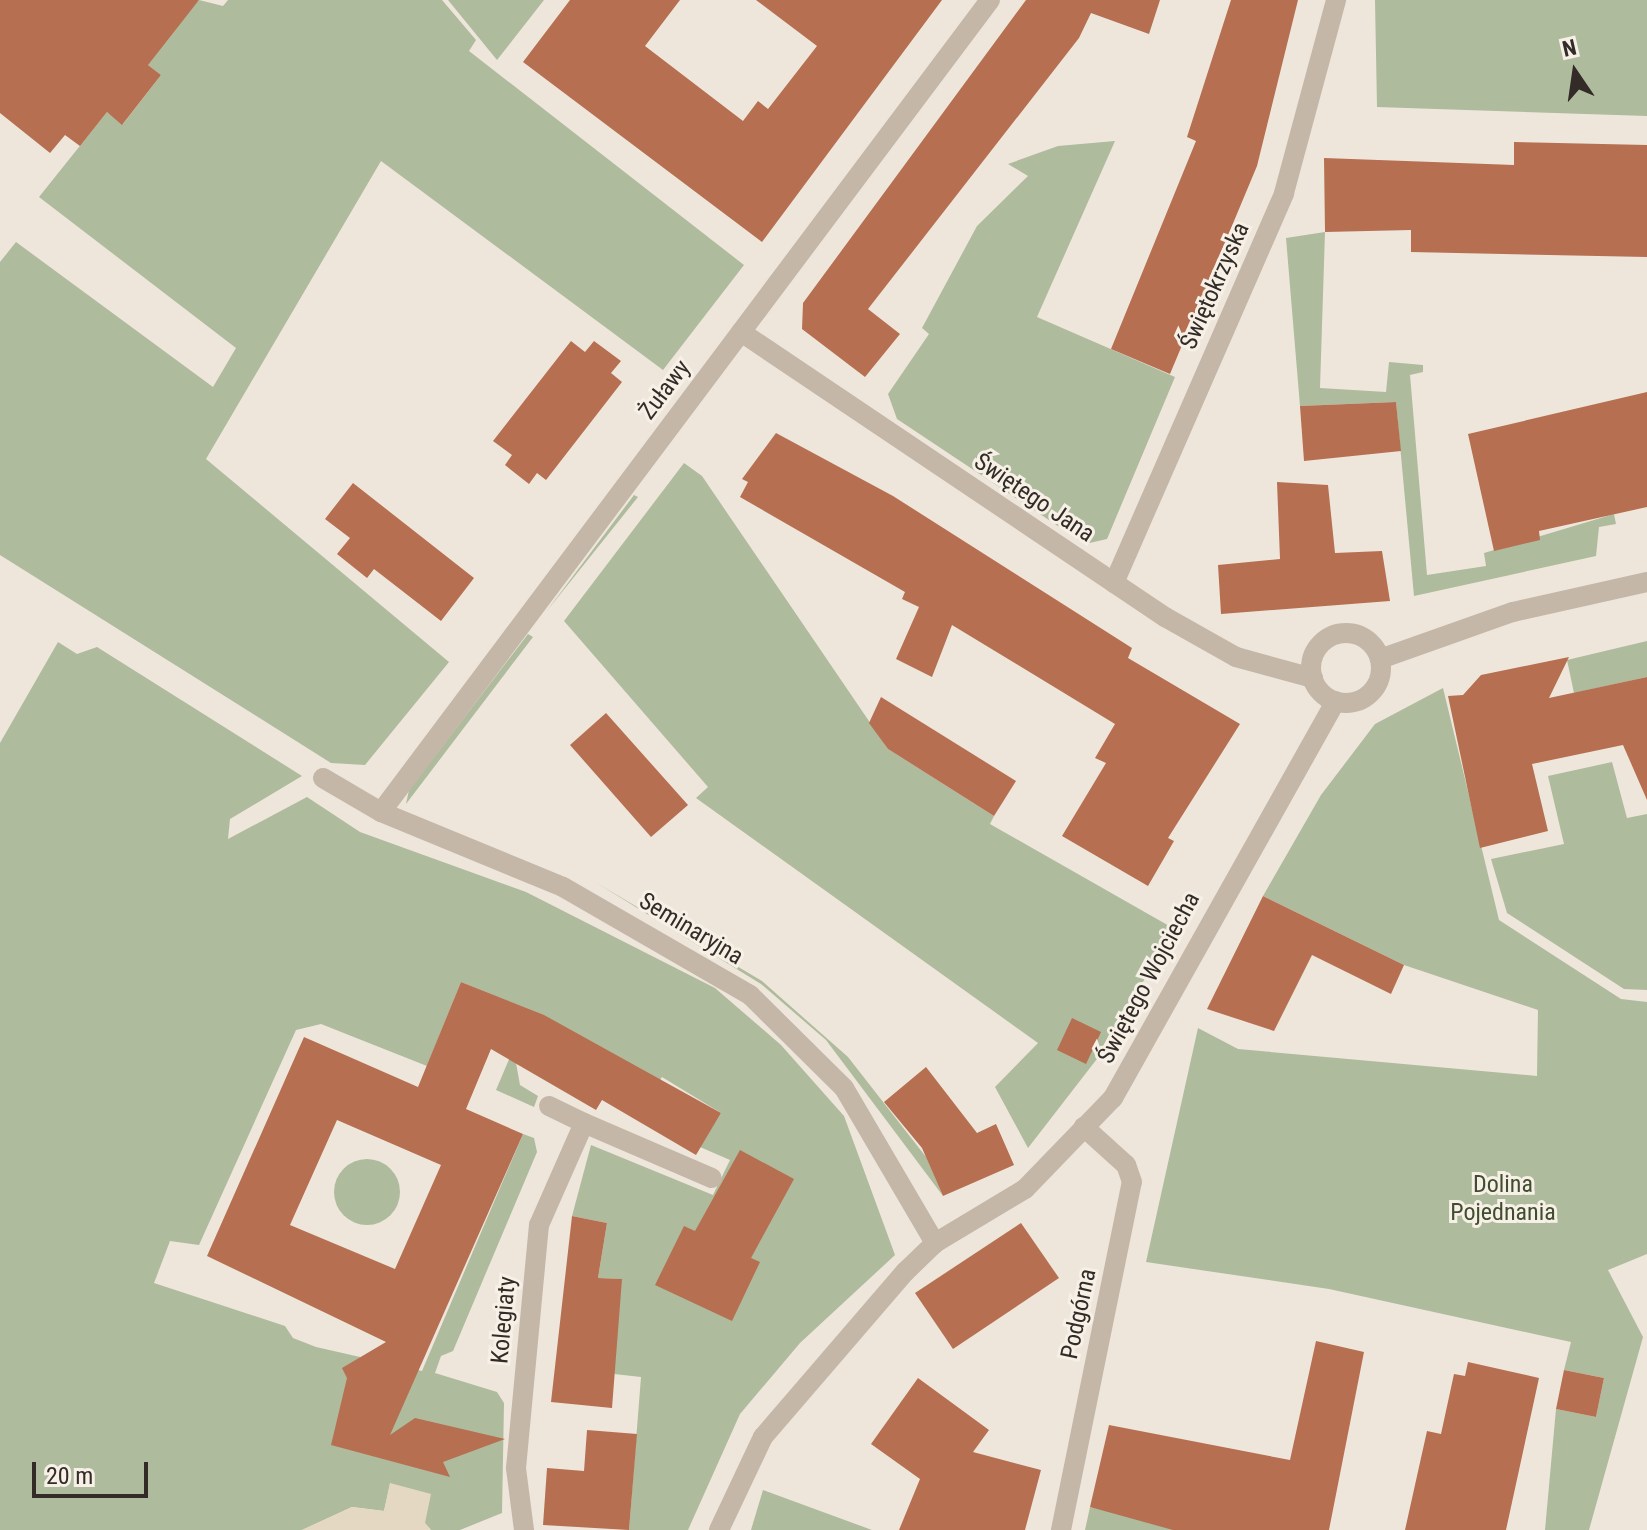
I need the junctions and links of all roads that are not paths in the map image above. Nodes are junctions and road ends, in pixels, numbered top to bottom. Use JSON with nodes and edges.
{"nodes":[{"id":1,"x":990,"y":0,"type":"edge"},
{"id":2,"x":1336,"y":0,"type":"edge"},
{"id":3,"x":741,"y":332,"type":"junction"},
{"id":4,"x":1647,"y":582,"type":"edge"},
{"id":5,"x":1114,"y":583,"type":"junction"},
{"id":6,"x":1380,"y":659,"type":"junction"},
{"id":7,"x":1313,"y":678,"type":"junction"},
{"id":8,"x":1336,"y":701,"type":"junction"},
{"id":9,"x":323,"y":778,"type":"dead end"},
{"id":10,"x":381,"y":812,"type":"junction"},
{"id":11,"x":549,"y":1106,"type":"dead end"},
{"id":12,"x":584,"y":1123,"type":"junction"},
{"id":13,"x":1084,"y":1127,"type":"junction"},
{"id":14,"x":712,"y":1178,"type":"dead end"},
{"id":15,"x":935,"y":1243,"type":"junction"},
{"id":16,"x":524,"y":1530,"type":"edge"},
{"id":17,"x":719,"y":1530,"type":"edge"},
{"id":18,"x":1061,"y":1530,"type":"edge"}],
"edges":[{"from":1,"to":3,"type":"street","name":"Żuławy"},
{"from":2,"to":5,"type":"street","name":"Świętokrzyska"},
{"from":3,"to":5,"type":"street","name":"Świętego Jana"},
{"from":3,"to":10,"type":"street","name":"Żuławy"},
{"from":4,"to":6,"type":"street"},
{"from":5,"to":7,"type":"street","name":"Świętego Jana"},
{"from":6,"to":7,"type":"street"},
{"from":6,"to":8,"type":"street"},
{"from":7,"to":8,"type":"street"},
{"from":8,"to":13,"type":"street","name":"Świętego Wojciecha"},
{"from":9,"to":10,"type":"street","name":"Seminaryjna"},
{"from":10,"to":15,"type":"street","name":"Seminaryjna"},
{"from":11,"to":12,"type":"street"},
{"from":12,"to":14,"type":"street"},
{"from":12,"to":16,"type":"street","name":"Kolegiaty"},
{"from":13,"to":15,"type":"street","name":"Świętego Wojciecha"},
{"from":13,"to":18,"type":"street","name":"Podgórna"},
{"from":15,"to":17,"type":"street","name":"Świętego Wojciecha"}]}
